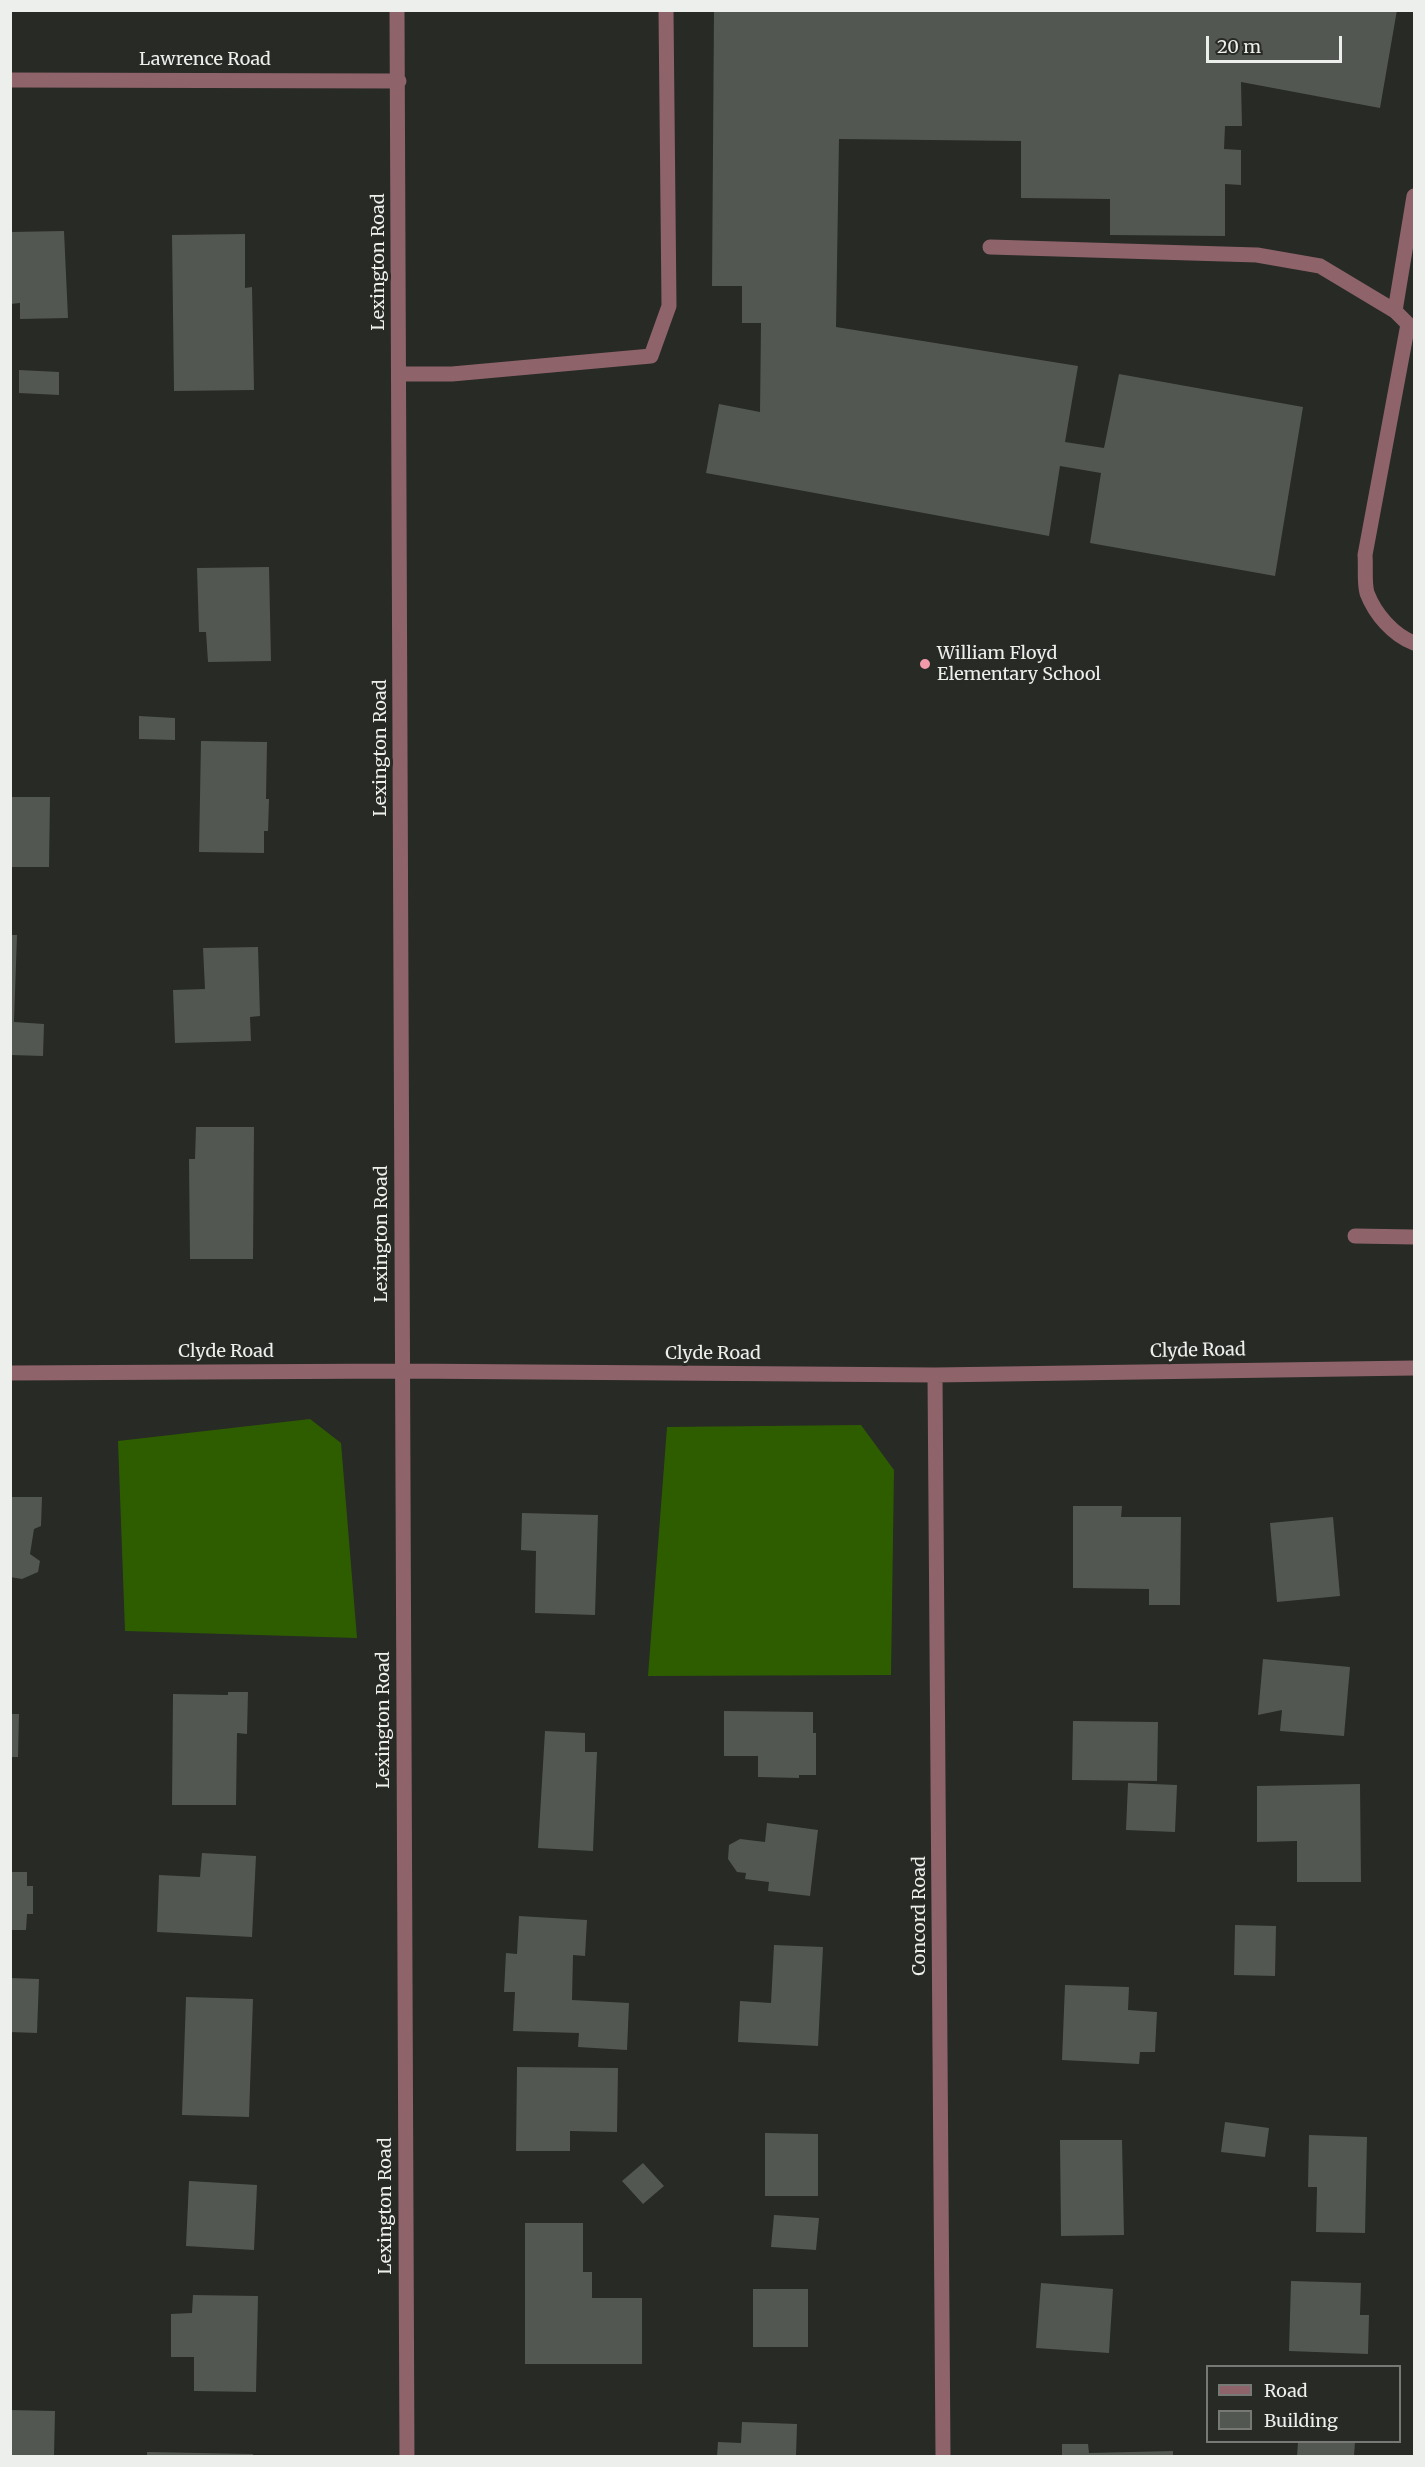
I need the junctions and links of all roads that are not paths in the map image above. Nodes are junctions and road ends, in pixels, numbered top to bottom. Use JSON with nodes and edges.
{"nodes":[{"id":1,"x":398,"y":10,"type":"edge"},
{"id":2,"x":666,"y":10,"type":"edge"},
{"id":3,"x":10,"y":80,"type":"edge"},
{"id":4,"x":399,"y":81,"type":"junction"},
{"id":5,"x":1414,"y":196,"type":"edge"},
{"id":6,"x":990,"y":247,"type":"dead end"},
{"id":7,"x":1395,"y":311,"type":"junction"},
{"id":8,"x":1412,"y":327,"type":"edge"},
{"id":9,"x":399,"y":374,"type":"junction"},
{"id":10,"x":1414,"y":643,"type":"edge"},
{"id":11,"x":1355,"y":1236,"type":"dead end"},
{"id":12,"x":1414,"y":1237,"type":"edge"},
{"id":13,"x":1414,"y":1368,"type":"edge"},
{"id":14,"x":402,"y":1371,"type":"junction"},
{"id":15,"x":10,"y":1372,"type":"edge"},
{"id":16,"x":935,"y":1375,"type":"junction"},
{"id":17,"x":407,"y":2457,"type":"edge"},
{"id":18,"x":943,"y":2457,"type":"edge"}],
"edges":[{"from":1,"to":4,"type":"street","name":"Lexington Road"},
{"from":2,"to":9,"type":"street"},
{"from":3,"to":4,"type":"street","name":"Lawrence Road"},
{"from":4,"to":9,"type":"street","name":"Lexington Road"},
{"from":5,"to":7,"type":"street"},
{"from":6,"to":7,"type":"street"},
{"from":7,"to":8,"type":"street"},
{"from":8,"to":10,"type":"street"},
{"from":9,"to":14,"type":"street","name":"Lexington Road"},
{"from":11,"to":12,"type":"street"},
{"from":13,"to":16,"type":"street","name":"Clyde Road"},
{"from":14,"to":15,"type":"street","name":"Clyde Road"},
{"from":14,"to":16,"type":"street","name":"Clyde Road"},
{"from":14,"to":17,"type":"street","name":"Lexington Road"},
{"from":16,"to":18,"type":"street","name":"Concord Road"}]}
